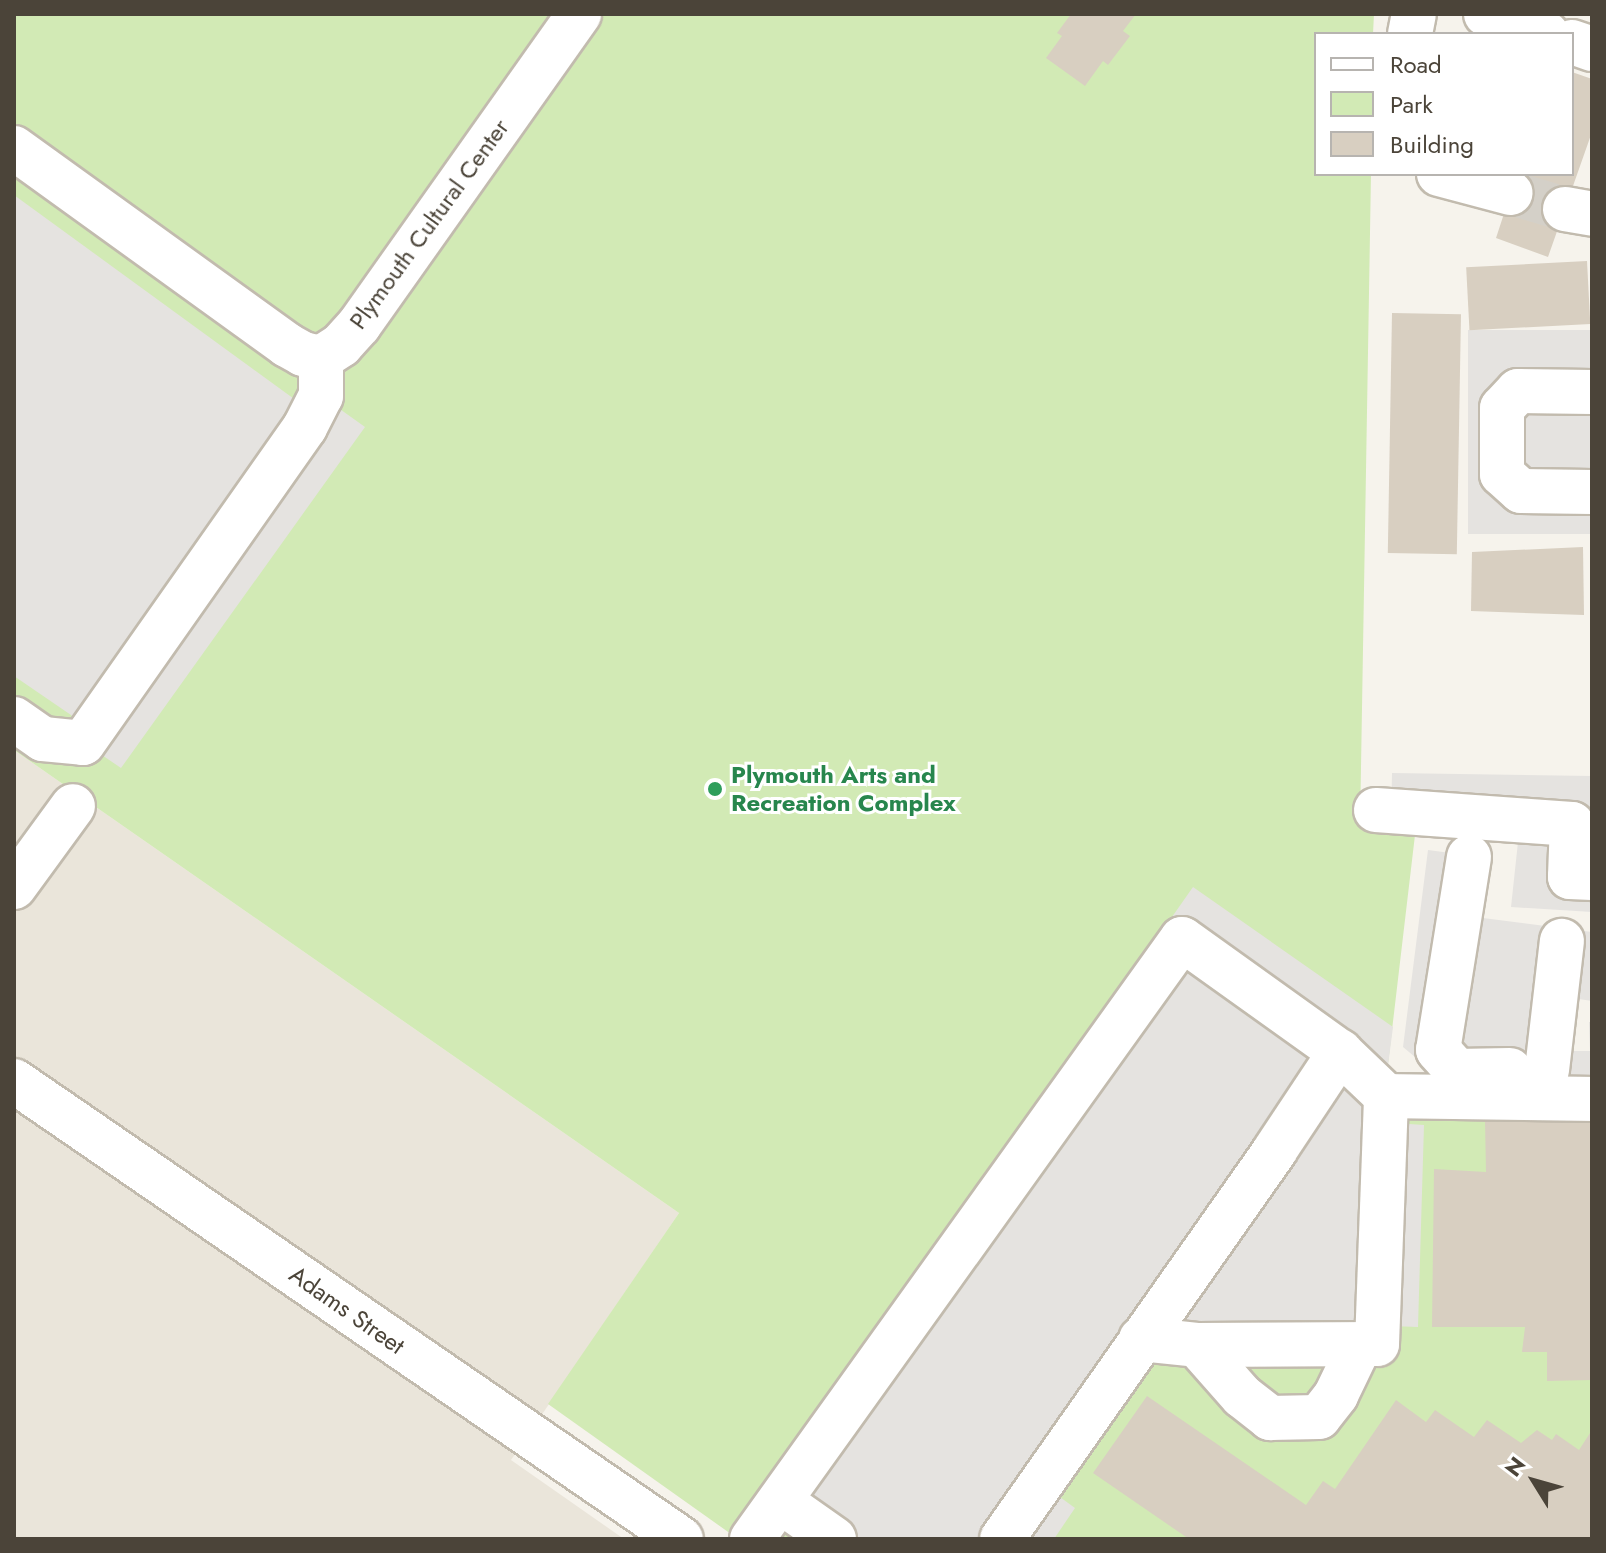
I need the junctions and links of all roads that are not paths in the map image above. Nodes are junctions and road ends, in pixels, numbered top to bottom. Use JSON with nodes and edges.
{"nodes":[{"id":1,"x":579,"y":14,"type":"edge"},
{"id":2,"x":1486,"y":14,"type":"edge"},
{"id":3,"x":1541,"y":32,"type":"edge"},
{"id":4,"x":14,"y":148,"type":"edge"},
{"id":5,"x":1447,"y":176,"type":"edge"},
{"id":6,"x":1511,"y":193,"type":"tunnel mouth"},
{"id":7,"x":321,"y":358,"type":"junction"},
{"id":8,"x":1592,"y":392,"type":"edge"},
{"id":9,"x":1592,"y":492,"type":"edge"},
{"id":10,"x":14,"y":719,"type":"edge"},
{"id":11,"x":73,"y":806,"type":"dead end"},
{"id":12,"x":1376,"y":810,"type":"dead end"},
{"id":13,"x":1469,"y":857,"type":"dead end"},
{"id":14,"x":1592,"y":878,"type":"edge"},
{"id":15,"x":14,"y":887,"type":"edge"},
{"id":16,"x":1562,"y":941,"type":"dead end"},
{"id":17,"x":1340,"y":1052,"type":"junction"},
{"id":18,"x":1592,"y":1069,"type":"edge"},
{"id":19,"x":1547,"y":1070,"type":"junction"},
{"id":20,"x":14,"y":1081,"type":"edge"},
{"id":21,"x":1386,"y":1096,"type":"junction"},
{"id":22,"x":1592,"y":1099,"type":"edge"},
{"id":23,"x":1141,"y":1339,"type":"junction"},
{"id":24,"x":1197,"y":1345,"type":"junction"},
{"id":25,"x":1360,"y":1345,"type":"junction"},
{"id":26,"x":780,"y":1501,"type":"junction"},
{"id":27,"x":681,"y":1539,"type":"edge"},
{"id":28,"x":752,"y":1539,"type":"edge"},
{"id":29,"x":834,"y":1539,"type":"edge"},
{"id":30,"x":1002,"y":1539,"type":"edge"}],
"edges":[{"from":1,"to":7,"type":"street","name":"Plymouth Cultural Center"},
{"from":2,"to":3,"type":"street"},
{"from":4,"to":7,"type":"street"},
{"from":5,"to":6,"type":"street"},
{"from":7,"to":10,"type":"street"},
{"from":8,"to":9,"type":"street"},
{"from":11,"to":15,"type":"street"},
{"from":12,"to":14,"type":"street"},
{"from":13,"to":19,"type":"street"},
{"from":16,"to":19,"type":"street"},
{"from":17,"to":21,"type":"street"},
{"from":17,"to":23,"type":"street"},
{"from":17,"to":26,"type":"street"},
{"from":18,"to":19,"type":"street"},
{"from":20,"to":27,"type":"street","name":"Adams Street"},
{"from":21,"to":22,"type":"street"},
{"from":21,"to":25,"type":"street"},
{"from":23,"to":24,"type":"street"},
{"from":23,"to":30,"type":"street"},
{"from":24,"to":25,"type":"street"},
{"from":24,"to":25,"type":"street"},
{"from":26,"to":28,"type":"street"},
{"from":26,"to":29,"type":"street"}]}
